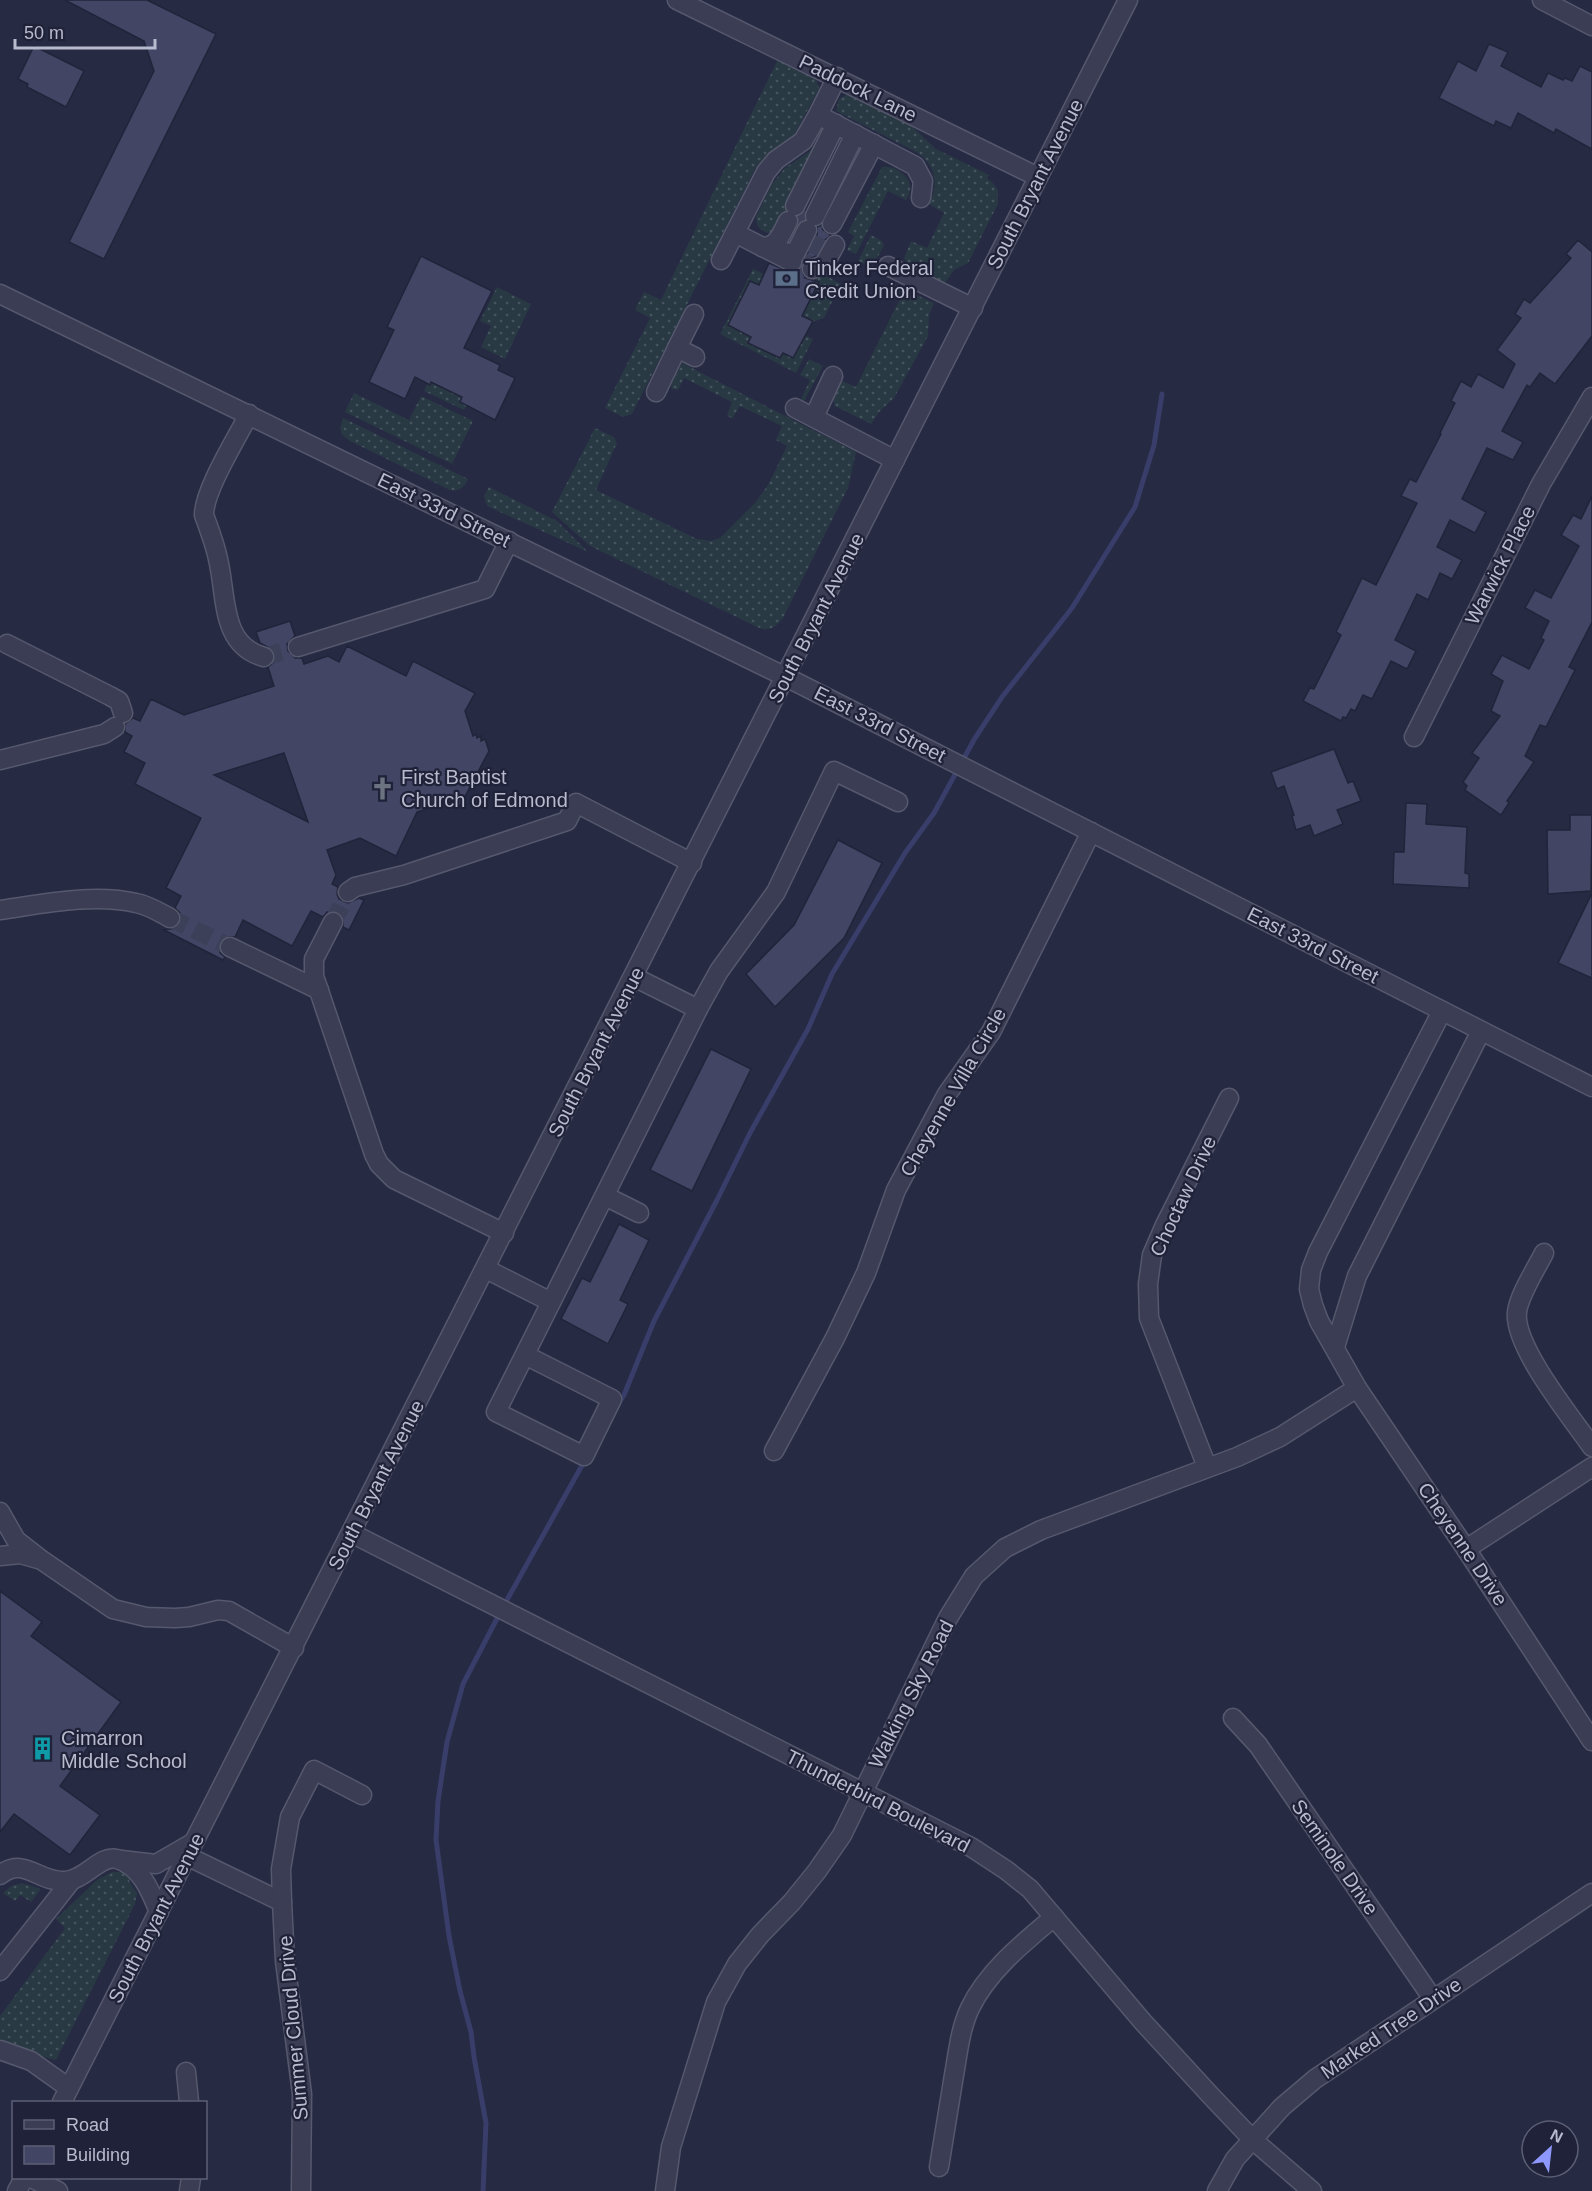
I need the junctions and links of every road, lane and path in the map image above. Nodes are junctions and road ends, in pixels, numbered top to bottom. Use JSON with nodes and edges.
{"nodes":[{"id":1,"x":677,"y":0,"type":"edge"},
{"id":2,"x":1128,"y":0,"type":"edge"},
{"id":3,"x":1542,"y":0,"type":"edge"},
{"id":4,"x":1592,"y":26,"type":"edge"},
{"id":5,"x":837,"y":77,"type":"junction"},
{"id":6,"x":818,"y":115,"type":"junction"},
{"id":7,"x":860,"y":137,"type":"junction"},
{"id":8,"x":1038,"y":177,"type":"junction"},
{"id":9,"x":921,"y":198,"type":"dead end"},
{"id":10,"x":814,"y":223,"type":"junction"},
{"id":11,"x":735,"y":233,"type":"junction"},
{"id":12,"x":762,"y":247,"type":"junction"},
{"id":13,"x":721,"y":260,"type":"dead end"},
{"id":14,"x":794,"y":260,"type":"tunnel mouth"},
{"id":15,"x":888,"y":266,"type":"dead end"},
{"id":16,"x":812,"y":269,"type":"dead end"},
{"id":17,"x":0,"y":294,"type":"edge"},
{"id":18,"x":973,"y":308,"type":"junction"},
{"id":19,"x":693,"y":314,"type":"dead end"},
{"id":20,"x":677,"y":348,"type":"junction"},
{"id":21,"x":694,"y":357,"type":"dead end"},
{"id":22,"x":833,"y":376,"type":"dead end"},
{"id":23,"x":656,"y":392,"type":"dead end"},
{"id":24,"x":1592,"y":397,"type":"edge"},
{"id":25,"x":795,"y":408,"type":"dead end"},
{"id":26,"x":249,"y":414,"type":"junction"},
{"id":27,"x":814,"y":417,"type":"junction"},
{"id":28,"x":896,"y":460,"type":"junction"},
{"id":29,"x":509,"y":541,"type":"junction"},
{"id":30,"x":7,"y":644,"type":"dead end"},
{"id":31,"x":298,"y":647,"type":"tunnel mouth"},
{"id":32,"x":264,"y":657,"type":"dead end"},
{"id":33,"x":786,"y":676,"type":"junction"},
{"id":34,"x":1414,"y":737,"type":"dead end"},
{"id":35,"x":0,"y":760,"type":"edge"},
{"id":36,"x":898,"y":802,"type":"dead end"},
{"id":37,"x":1091,"y":832,"type":"junction"},
{"id":38,"x":692,"y":863,"type":"junction"},
{"id":39,"x":348,"y":892,"type":"tunnel mouth"},
{"id":40,"x":0,"y":910,"type":"edge"},
{"id":41,"x":170,"y":918,"type":"tunnel mouth"},
{"id":42,"x":333,"y":922,"type":"tunnel mouth"},
{"id":43,"x":230,"y":947,"type":"tunnel mouth"},
{"id":44,"x":634,"y":977,"type":"junction"},
{"id":45,"x":319,"y":990,"type":"junction"},
{"id":46,"x":698,"y":1009,"type":"junction"},
{"id":47,"x":1442,"y":1011,"type":"junction"},
{"id":48,"x":1481,"y":1030,"type":"junction"},
{"id":49,"x":1592,"y":1087,"type":"edge"},
{"id":50,"x":1229,"y":1098,"type":"dead end"},
{"id":51,"x":605,"y":1196,"type":"junction"},
{"id":52,"x":639,"y":1213,"type":"dead end"},
{"id":53,"x":504,"y":1233,"type":"junction"},
{"id":54,"x":1544,"y":1253,"type":"dead end"},
{"id":55,"x":486,"y":1269,"type":"junction"},
{"id":56,"x":551,"y":1302,"type":"junction"},
{"id":57,"x":1335,"y":1347,"type":"junction"},
{"id":58,"x":525,"y":1355,"type":"junction"},
{"id":59,"x":1357,"y":1388,"type":"junction"},
{"id":60,"x":1592,"y":1447,"type":"edge"},
{"id":61,"x":774,"y":1452,"type":"dead end"},
{"id":62,"x":1207,"y":1467,"type":"junction"},
{"id":63,"x":1592,"y":1467,"type":"edge"},
{"id":64,"x":0,"y":1512,"type":"edge"},
{"id":65,"x":351,"y":1533,"type":"junction"},
{"id":66,"x":1466,"y":1549,"type":"junction"},
{"id":67,"x":0,"y":1556,"type":"edge"},
{"id":68,"x":43,"y":1561,"type":"junction"},
{"id":69,"x":294,"y":1648,"type":"junction"},
{"id":70,"x":1233,"y":1718,"type":"dead end"},
{"id":71,"x":1592,"y":1741,"type":"edge"},
{"id":72,"x":862,"y":1791,"type":"junction"},
{"id":73,"x":362,"y":1795,"type":"dead end"},
{"id":74,"x":191,"y":1849,"type":"junction"},
{"id":75,"x":118,"y":1859,"type":"junction"},
{"id":76,"x":0,"y":1875,"type":"edge"},
{"id":77,"x":71,"y":1881,"type":"junction"},
{"id":78,"x":1592,"y":1893,"type":"edge"},
{"id":79,"x":282,"y":1902,"type":"junction"},
{"id":80,"x":159,"y":1912,"type":"junction"},
{"id":81,"x":1054,"y":1917,"type":"junction"},
{"id":82,"x":0,"y":1971,"type":"edge"},
{"id":83,"x":1433,"y":1999,"type":"junction"},
{"id":84,"x":0,"y":2050,"type":"edge"},
{"id":85,"x":186,"y":2072,"type":"dead end"},
{"id":86,"x":66,"y":2095,"type":"edge"},
{"id":87,"x":189,"y":2101,"type":"edge"},
{"id":88,"x":1253,"y":2140,"type":"junction"},
{"id":89,"x":939,"y":2167,"type":"dead end"},
{"id":90,"x":33,"y":2179,"type":"edge"},
{"id":91,"x":58,"y":2191,"type":"edge"},
{"id":92,"x":301,"y":2191,"type":"edge"},
{"id":93,"x":665,"y":2191,"type":"edge"},
{"id":94,"x":1217,"y":2191,"type":"edge"},
{"id":95,"x":1312,"y":2191,"type":"edge"}],
"edges":[{"from":1,"to":5,"type":"street","name":"Paddock Lane"},
{"from":2,"to":8,"type":"street","name":"South Bryant Avenue"},
{"from":3,"to":4,"type":"street"},
{"from":5,"to":6,"type":"street"},
{"from":5,"to":8,"type":"street","name":"Paddock Lane"},
{"from":6,"to":7,"type":"street"},
{"from":6,"to":11,"type":"street"},
{"from":7,"to":9,"type":"street"},
{"from":7,"to":10,"type":"street"},
{"from":7,"to":10,"type":"street"},
{"from":8,"to":18,"type":"street","name":"South Bryant Avenue"},
{"from":10,"to":12,"type":"street"},
{"from":10,"to":16,"type":"street"},
{"from":11,"to":12,"type":"street"},
{"from":11,"to":13,"type":"street"},
{"from":12,"to":14,"type":"street"},
{"from":15,"to":18,"type":"street"},
{"from":17,"to":26,"type":"street","name":"East 33rd Street"},
{"from":18,"to":28,"type":"street","name":"South Bryant Avenue"},
{"from":19,"to":20,"type":"street"},
{"from":20,"to":21,"type":"street"},
{"from":20,"to":23,"type":"street"},
{"from":22,"to":27,"type":"street"},
{"from":24,"to":34,"type":"street","name":"Warwick Place"},
{"from":25,"to":27,"type":"street"},
{"from":26,"to":29,"type":"street","name":"East 33rd Street"},
{"from":26,"to":32,"type":"street"},
{"from":27,"to":28,"type":"street"},
{"from":28,"to":33,"type":"street","name":"South Bryant Avenue"},
{"from":29,"to":31,"type":"street"},
{"from":29,"to":33,"type":"street","name":"East 33rd Street"},
{"from":30,"to":35,"type":"street"},
{"from":33,"to":37,"type":"street","name":"East 33rd Street"},
{"from":33,"to":38,"type":"street","name":"South Bryant Avenue"},
{"from":36,"to":46,"type":"street"},
{"from":37,"to":47,"type":"street","name":"East 33rd Street"},
{"from":37,"to":61,"type":"street","name":"Cheyenne Villa Circle"},
{"from":38,"to":39,"type":"street"},
{"from":38,"to":44,"type":"street","name":"South Bryant Avenue"},
{"from":40,"to":41,"type":"street"},
{"from":42,"to":45,"type":"street"},
{"from":43,"to":45,"type":"street"},
{"from":44,"to":46,"type":"street"},
{"from":44,"to":53,"type":"street","name":"South Bryant Avenue"},
{"from":45,"to":53,"type":"street"},
{"from":46,"to":51,"type":"street"},
{"from":47,"to":48,"type":"street","name":"East 33rd Street"},
{"from":47,"to":57,"type":"street","name":"Cheyenne Drive"},
{"from":48,"to":49,"type":"street","name":"East 33rd Street"},
{"from":48,"to":57,"type":"street"},
{"from":50,"to":62,"type":"street","name":"Choctaw Drive"},
{"from":51,"to":52,"type":"street"},
{"from":51,"to":56,"type":"street"},
{"from":53,"to":55,"type":"street","name":"South Bryant Avenue"},
{"from":54,"to":60,"type":"street"},
{"from":55,"to":56,"type":"street"},
{"from":55,"to":65,"type":"street","name":"South Bryant Avenue"},
{"from":56,"to":58,"type":"street"},
{"from":57,"to":59,"type":"street","name":"Cheyenne Drive"},
{"from":58,"to":58,"type":"street"},
{"from":59,"to":62,"type":"street","name":"Walking Sky Road"},
{"from":59,"to":66,"type":"street","name":"Cheyenne Drive"},
{"from":62,"to":72,"type":"street","name":"Walking Sky Road"},
{"from":63,"to":66,"type":"street"},
{"from":64,"to":68,"type":"street"},
{"from":65,"to":69,"type":"street","name":"South Bryant Avenue"},
{"from":65,"to":72,"type":"street","name":"Thunderbird Boulevard"},
{"from":66,"to":71,"type":"street","name":"Cheyenne Drive"},
{"from":67,"to":68,"type":"street"},
{"from":68,"to":69,"type":"street"},
{"from":69,"to":74,"type":"street","name":"South Bryant Avenue"},
{"from":70,"to":83,"type":"street","name":"Seminole Drive"},
{"from":72,"to":81,"type":"street","name":"Thunderbird Boulevard"},
{"from":72,"to":93,"type":"street","name":"Walking Sky Road"},
{"from":73,"to":79,"type":"street","name":"Summer Cloud Drive"},
{"from":74,"to":75,"type":"street"},
{"from":74,"to":79,"type":"street"},
{"from":74,"to":80,"type":"street","name":"South Bryant Avenue"},
{"from":75,"to":77,"type":"street"},
{"from":75,"to":80,"type":"street"},
{"from":76,"to":77,"type":"street"},
{"from":77,"to":82,"type":"street"},
{"from":78,"to":83,"type":"street","name":"Marked Tree Drive"},
{"from":79,"to":92,"type":"street","name":"Summer Cloud Drive"},
{"from":80,"to":86,"type":"street","name":"South Bryant Avenue"},
{"from":81,"to":88,"type":"street","name":"Thunderbird Boulevard"},
{"from":81,"to":89,"type":"street"},
{"from":83,"to":88,"type":"street","name":"Marked Tree Drive"},
{"from":84,"to":86,"type":"street"},
{"from":85,"to":87,"type":"street"},
{"from":88,"to":94,"type":"street","name":"Marked Tree Drive"},
{"from":88,"to":95,"type":"street","name":"Thunderbird Boulevard"},
{"from":90,"to":91,"type":"street"}]}
